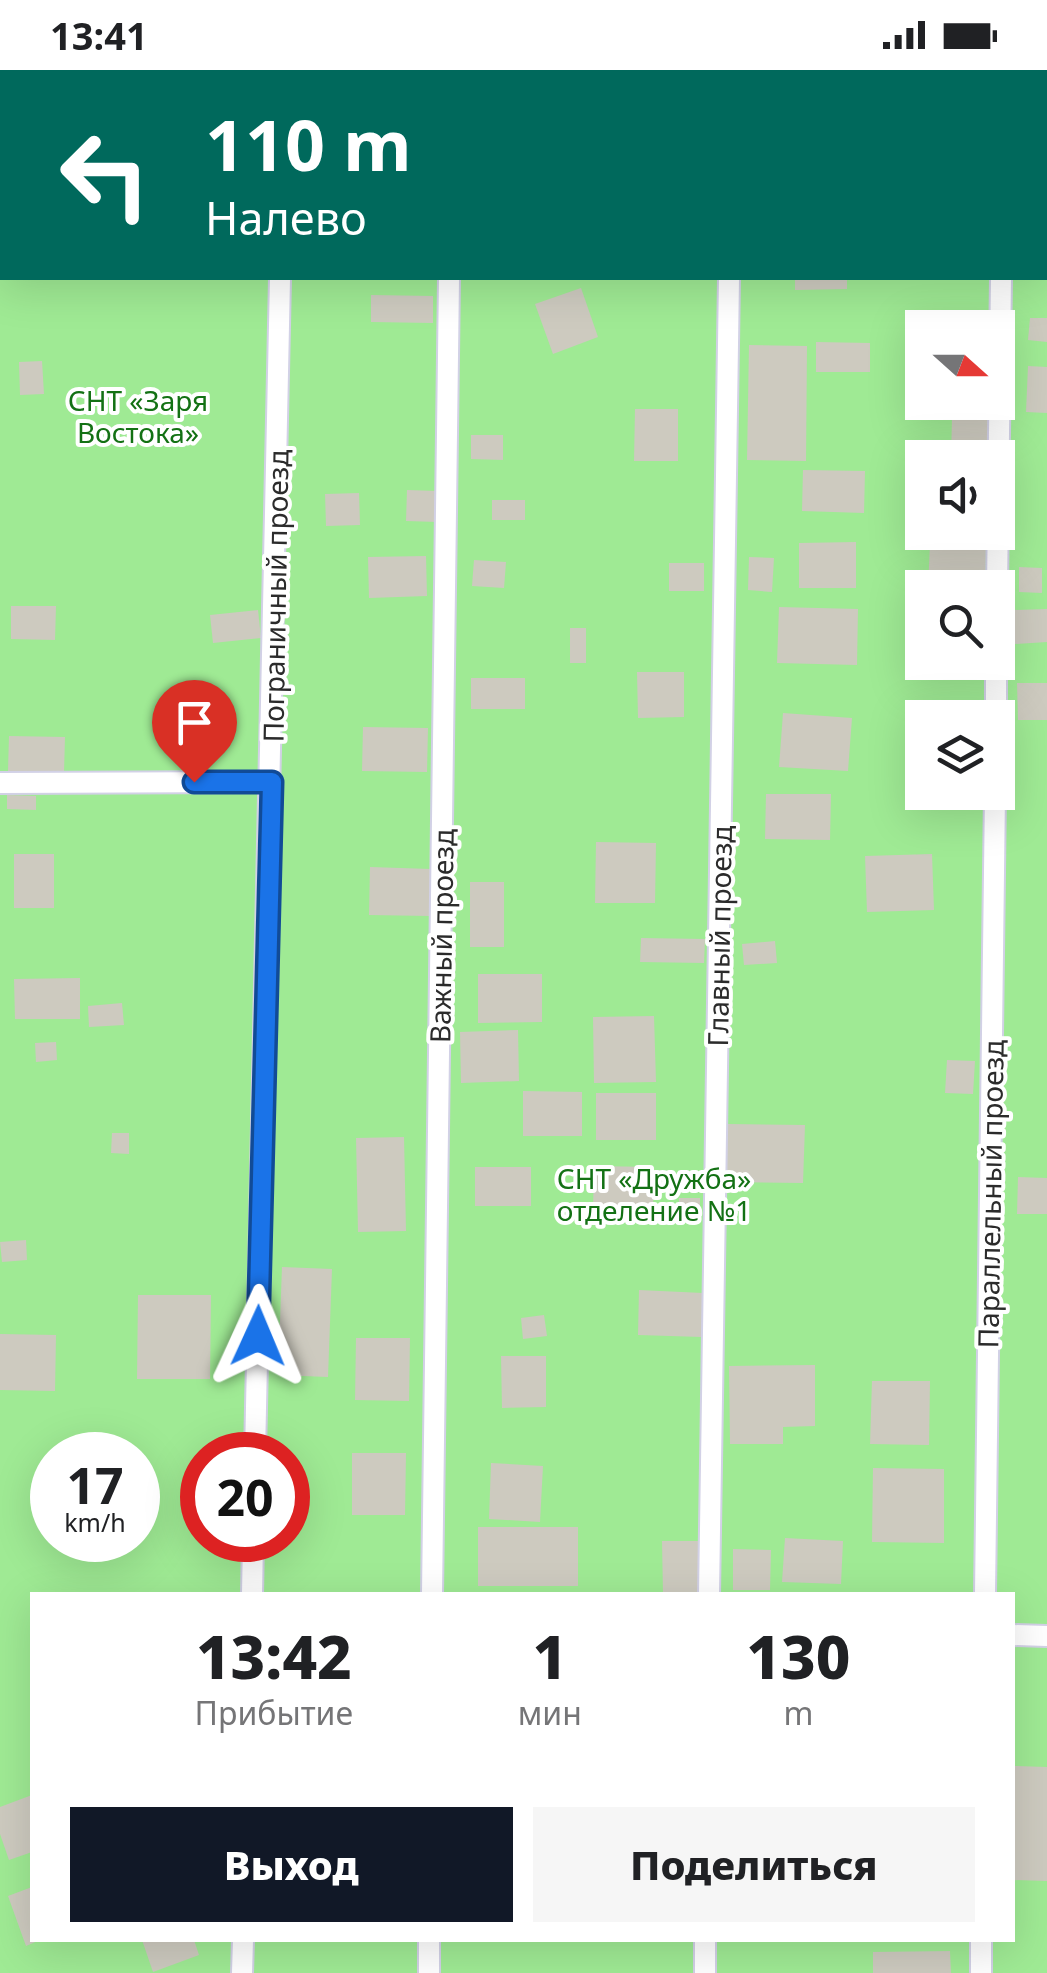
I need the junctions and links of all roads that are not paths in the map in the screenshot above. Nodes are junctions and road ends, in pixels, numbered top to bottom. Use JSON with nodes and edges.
{"nodes":[{"id":1,"x":280,"y":280,"type":"edge"},
{"id":2,"x":449,"y":280,"type":"edge"},
{"id":3,"x":729,"y":280,"type":"edge"},
{"id":4,"x":1001,"y":280,"type":"edge"},
{"id":5,"x":997,"y":570,"type":"edge"},
{"id":6,"x":272,"y":782,"type":"junction"},
{"id":7,"x":0,"y":783,"type":"edge"},
{"id":8,"x":995,"y":810,"type":"edge"},
{"id":9,"x":256,"y":1432,"type":"edge"},
{"id":10,"x":253,"y":1562,"type":"edge"},
{"id":11,"x":252,"y":1592,"type":"edge"},
{"id":12,"x":432,"y":1592,"type":"edge"},
{"id":13,"x":709,"y":1592,"type":"edge"},
{"id":14,"x":986,"y":1592,"type":"edge"},
{"id":15,"x":1015,"y":1635,"type":"edge"},
{"id":16,"x":1047,"y":1636,"type":"edge"},
{"id":17,"x":243,"y":1942,"type":"edge"},
{"id":18,"x":430,"y":1942,"type":"edge"},
{"id":19,"x":705,"y":1942,"type":"edge"},
{"id":20,"x":981,"y":1942,"type":"edge"},
{"id":21,"x":242,"y":1973,"type":"edge"},
{"id":22,"x":429,"y":1973,"type":"edge"},
{"id":23,"x":705,"y":1973,"type":"edge"},
{"id":24,"x":981,"y":1973,"type":"edge"}],
"edges":[{"from":1,"to":6,"type":"lane","name":"Пограничный проезд"},
{"from":2,"to":12,"type":"lane","name":"Важный проезд"},
{"from":3,"to":13,"type":"lane","name":"Главный проезд"},
{"from":4,"to":5,"type":"lane"},
{"from":6,"to":7,"type":"lane"},
{"from":6,"to":9,"type":"lane","name":"Пограничный проезд"},
{"from":8,"to":14,"type":"lane","name":"Параллельный проезд"},
{"from":10,"to":11,"type":"lane"},
{"from":15,"to":16,"type":"lane"},
{"from":17,"to":21,"type":"lane"},
{"from":18,"to":22,"type":"lane"},
{"from":19,"to":23,"type":"lane"},
{"from":20,"to":24,"type":"lane"}]}
